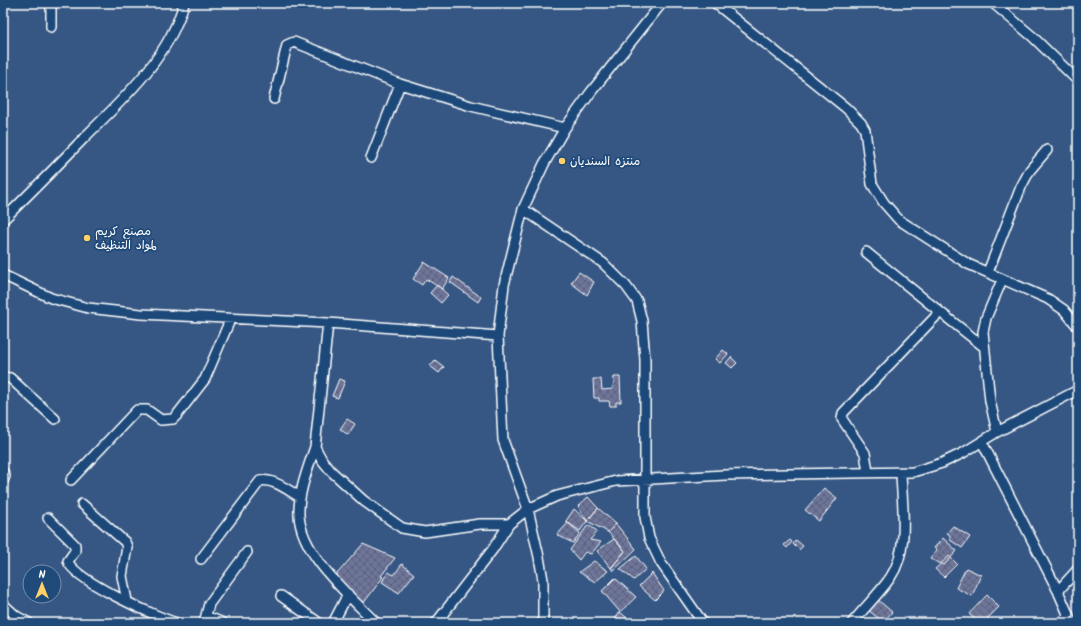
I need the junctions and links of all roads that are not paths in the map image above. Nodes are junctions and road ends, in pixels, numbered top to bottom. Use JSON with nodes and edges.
{"nodes":[{"id":1,"x":52,"y":3,"type":"edge"},
{"id":2,"x":184,"y":3,"type":"edge"},
{"id":3,"x":662,"y":3,"type":"edge"},
{"id":4,"x":715,"y":3,"type":"edge"},
{"id":5,"x":993,"y":3,"type":"edge"},
{"id":6,"x":50,"y":27,"type":"dead end"},
{"id":7,"x":1078,"y":81,"type":"edge"},
{"id":8,"x":400,"y":84,"type":"junction"},
{"id":9,"x":274,"y":99,"type":"dead end"},
{"id":10,"x":565,"y":128,"type":"junction"},
{"id":11,"x":1046,"y":150,"type":"dead end"},
{"id":12,"x":371,"y":158,"type":"dead end"},
{"id":13,"x":524,"y":208,"type":"junction"},
{"id":14,"x":3,"y":220,"type":"edge"},
{"id":15,"x":866,"y":252,"type":"dead end"},
{"id":16,"x":988,"y":272,"type":"junction"},
{"id":17,"x":3,"y":275,"type":"edge"},
{"id":18,"x":1002,"y":280,"type":"junction"},
{"id":19,"x":940,"y":312,"type":"junction"},
{"id":20,"x":230,"y":320,"type":"junction"},
{"id":21,"x":328,"y":323,"type":"junction"},
{"id":22,"x":1078,"y":327,"type":"edge"},
{"id":23,"x":498,"y":336,"type":"junction"},
{"id":24,"x":983,"y":346,"type":"junction"},
{"id":25,"x":3,"y":377,"type":"edge"},
{"id":26,"x":1078,"y":390,"type":"edge"},
{"id":27,"x":55,"y":419,"type":"dead end"},
{"id":28,"x":997,"y":432,"type":"junction"},
{"id":29,"x":982,"y":442,"type":"junction"},
{"id":30,"x":315,"y":447,"type":"junction"},
{"id":31,"x":3,"y":472,"type":"edge"},
{"id":32,"x":868,"y":472,"type":"junction"},
{"id":33,"x":901,"y":473,"type":"junction"},
{"id":34,"x":645,"y":478,"type":"junction"},
{"id":35,"x":71,"y":480,"type":"dead end"},
{"id":36,"x":3,"y":481,"type":"edge"},
{"id":37,"x":300,"y":497,"type":"junction"},
{"id":38,"x":82,"y":504,"type":"dead end"},
{"id":39,"x":528,"y":509,"type":"junction"},
{"id":40,"x":48,"y":518,"type":"dead end"},
{"id":41,"x":509,"y":524,"type":"junction"},
{"id":42,"x":247,"y":552,"type":"dead end"},
{"id":43,"x":200,"y":559,"type":"dead end"},
{"id":44,"x":1078,"y":569,"type":"edge"},
{"id":45,"x":1058,"y":591,"type":"junction"},
{"id":46,"x":348,"y":594,"type":"junction"},
{"id":47,"x":282,"y":596,"type":"dead end"},
{"id":48,"x":127,"y":601,"type":"junction"},
{"id":49,"x":3,"y":604,"type":"edge"},
{"id":50,"x":205,"y":619,"type":"edge"},
{"id":51,"x":1071,"y":619,"type":"edge"},
{"id":52,"x":29,"y":623,"type":"edge"},
{"id":53,"x":177,"y":623,"type":"edge"},
{"id":54,"x":223,"y":623,"type":"edge"},
{"id":55,"x":319,"y":623,"type":"edge"},
{"id":56,"x":333,"y":623,"type":"edge"},
{"id":57,"x":376,"y":623,"type":"edge"},
{"id":58,"x":436,"y":623,"type":"edge"},
{"id":59,"x":543,"y":623,"type":"edge"},
{"id":60,"x":703,"y":623,"type":"edge"},
{"id":61,"x":852,"y":623,"type":"edge"},
{"id":62,"x":1060,"y":623,"type":"edge"}],
"edges":[{"from":1,"to":6,"type":"street"},
{"from":2,"to":14,"type":"street"},
{"from":3,"to":10,"type":"street"},
{"from":4,"to":16,"type":"street"},
{"from":5,"to":7,"type":"street"},
{"from":8,"to":9,"type":"street"},
{"from":8,"to":10,"type":"street"},
{"from":8,"to":12,"type":"street"},
{"from":10,"to":13,"type":"street"},
{"from":11,"to":16,"type":"street"},
{"from":13,"to":23,"type":"street"},
{"from":13,"to":34,"type":"street"},
{"from":15,"to":19,"type":"street"},
{"from":16,"to":18,"type":"street"},
{"from":17,"to":20,"type":"street"},
{"from":18,"to":22,"type":"street"},
{"from":18,"to":24,"type":"street"},
{"from":19,"to":24,"type":"street"},
{"from":19,"to":32,"type":"street"},
{"from":20,"to":21,"type":"street"},
{"from":20,"to":35,"type":"street"},
{"from":21,"to":23,"type":"street"},
{"from":21,"to":30,"type":"street"},
{"from":23,"to":39,"type":"street"},
{"from":24,"to":28,"type":"street"},
{"from":25,"to":27,"type":"street"},
{"from":26,"to":28,"type":"street"},
{"from":28,"to":29,"type":"street"},
{"from":29,"to":33,"type":"street"},
{"from":29,"to":45,"type":"street"},
{"from":30,"to":37,"type":"street"},
{"from":30,"to":41,"type":"street"},
{"from":31,"to":36,"type":"street"},
{"from":32,"to":33,"type":"street"},
{"from":32,"to":34,"type":"street"},
{"from":33,"to":61,"type":"street"},
{"from":34,"to":39,"type":"street"},
{"from":34,"to":60,"type":"street"},
{"from":37,"to":43,"type":"street"},
{"from":37,"to":46,"type":"street"},
{"from":38,"to":48,"type":"street"},
{"from":39,"to":41,"type":"street"},
{"from":39,"to":59,"type":"street"},
{"from":40,"to":48,"type":"street"},
{"from":41,"to":58,"type":"street"},
{"from":42,"to":50,"type":"street"},
{"from":44,"to":45,"type":"street"},
{"from":45,"to":51,"type":"street"},
{"from":46,"to":56,"type":"street"},
{"from":46,"to":57,"type":"street"},
{"from":47,"to":55,"type":"street"},
{"from":48,"to":53,"type":"street"},
{"from":49,"to":52,"type":"street"},
{"from":50,"to":54,"type":"street"},
{"from":51,"to":62,"type":"street"}]}
